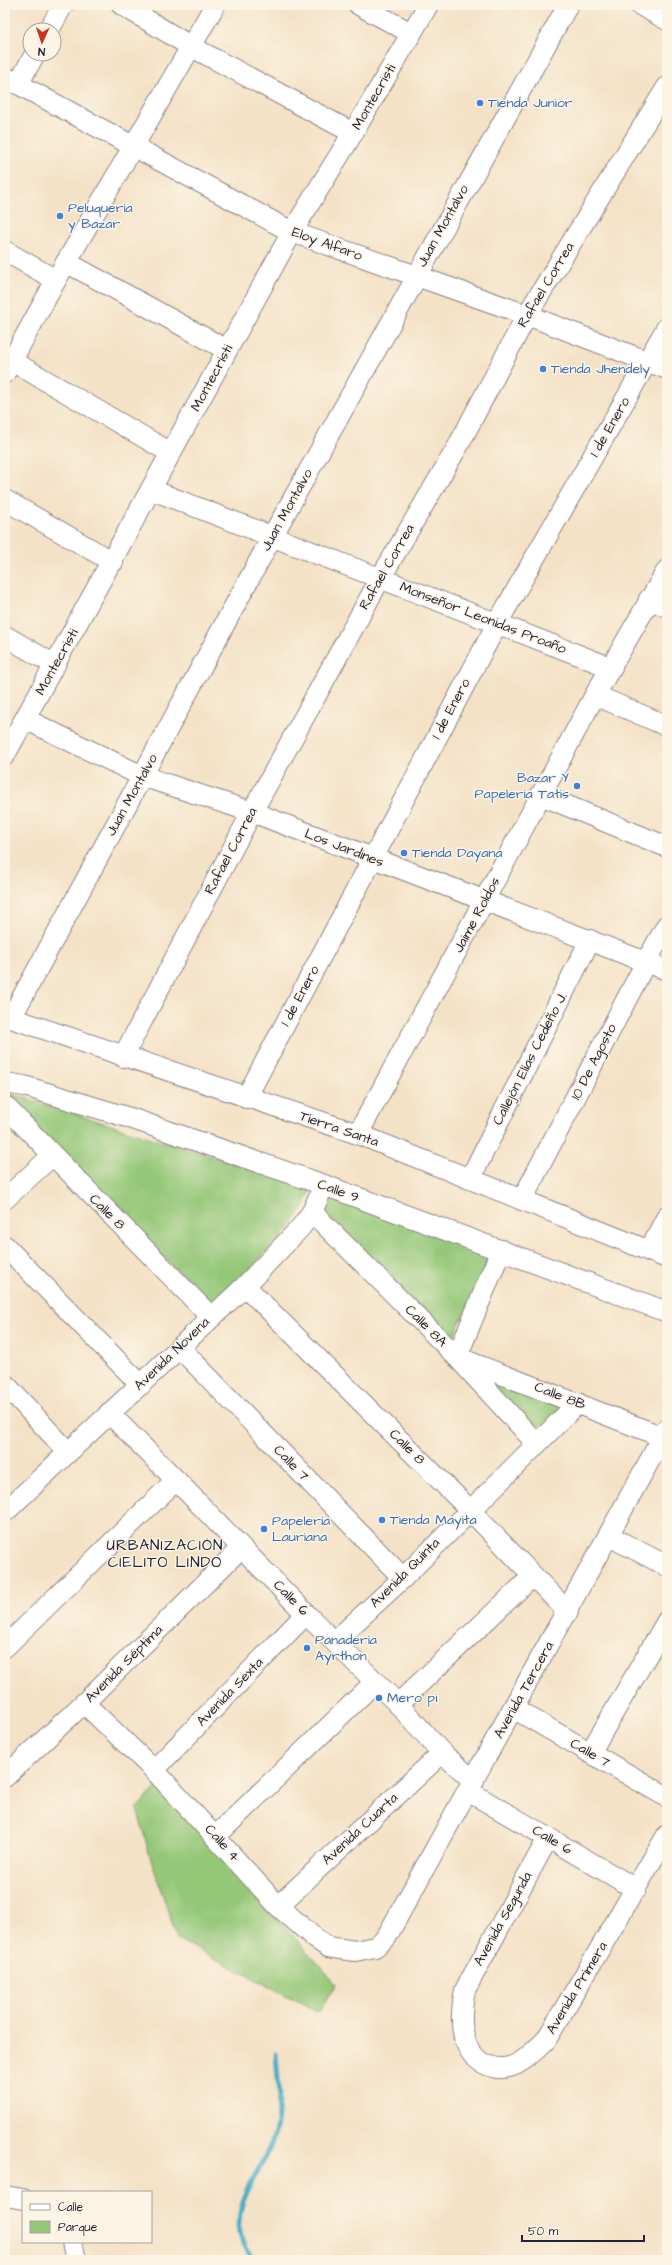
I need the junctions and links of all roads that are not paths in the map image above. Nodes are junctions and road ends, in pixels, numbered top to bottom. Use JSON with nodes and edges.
{"nodes":[{"id":1,"x":63,"y":5,"type":"edge"},
{"id":2,"x":122,"y":5,"type":"edge"},
{"id":3,"x":215,"y":5,"type":"edge"},
{"id":4,"x":359,"y":5,"type":"edge"},
{"id":5,"x":428,"y":5,"type":"edge"},
{"id":6,"x":568,"y":5,"type":"edge"},
{"id":7,"x":640,"y":5,"type":"edge"},
{"id":8,"x":667,"y":20,"type":"edge"},
{"id":9,"x":53,"y":22,"type":"edge"},
{"id":10,"x":412,"y":33,"type":"junction"},
{"id":11,"x":190,"y":46,"type":"junction"},
{"id":12,"x":28,"y":62,"type":"edge"},
{"id":13,"x":12,"y":80,"type":"edge"},
{"id":14,"x":667,"y":86,"type":"edge"},
{"id":15,"x":353,"y":133,"type":"junction"},
{"id":16,"x":133,"y":148,"type":"junction"},
{"id":17,"x":292,"y":232,"type":"junction"},
{"id":18,"x":5,"y":251,"type":"edge"},
{"id":19,"x":66,"y":262,"type":"junction"},
{"id":20,"x":416,"y":276,"type":"junction"},
{"id":21,"x":56,"y":280,"type":"junction"},
{"id":22,"x":527,"y":315,"type":"junction"},
{"id":23,"x":667,"y":327,"type":"edge"},
{"id":24,"x":227,"y":350,"type":"junction"},
{"id":25,"x":648,"y":362,"type":"junction"},
{"id":26,"x":7,"y":364,"type":"edge"},
{"id":27,"x":667,"y":370,"type":"edge"},
{"id":28,"x":171,"y":453,"type":"junction"},
{"id":29,"x":152,"y":490,"type":"junction"},
{"id":30,"x":5,"y":500,"type":"edge"},
{"id":31,"x":273,"y":536,"type":"junction"},
{"id":32,"x":113,"y":562,"type":"junction"},
{"id":33,"x":667,"y":570,"type":"edge"},
{"id":34,"x":380,"y":579,"type":"junction"},
{"id":35,"x":649,"y":599,"type":"junction"},
{"id":36,"x":667,"y":607,"type":"edge"},
{"id":37,"x":498,"y":622,"type":"junction"},
{"id":38,"x":5,"y":636,"type":"edge"},
{"id":39,"x":55,"y":666,"type":"junction"},
{"id":40,"x":612,"y":668,"type":"junction"},
{"id":41,"x":595,"y":695,"type":"junction"},
{"id":42,"x":25,"y":719,"type":"junction"},
{"id":43,"x":667,"y":726,"type":"edge"},
{"id":44,"x":5,"y":755,"type":"edge"},
{"id":45,"x":142,"y":776,"type":"junction"},
{"id":46,"x":541,"y":795,"type":"junction"},
{"id":47,"x":252,"y":812,"type":"junction"},
{"id":48,"x":667,"y":847,"type":"edge"},
{"id":49,"x":371,"y":859,"type":"junction"},
{"id":50,"x":486,"y":900,"type":"junction"},
{"id":51,"x":667,"y":925,"type":"edge"},
{"id":52,"x":590,"y":940,"type":"junction"},
{"id":53,"x":647,"y":960,"type":"junction"},
{"id":54,"x":667,"y":970,"type":"edge"},
{"id":55,"x":8,"y":1017,"type":"edge"},
{"id":56,"x":123,"y":1057,"type":"junction"},
{"id":57,"x":5,"y":1083,"type":"edge"},
{"id":58,"x":246,"y":1098,"type":"junction"},
{"id":59,"x":5,"y":1106,"type":"edge"},
{"id":60,"x":358,"y":1134,"type":"junction"},
{"id":61,"x":52,"y":1156,"type":"junction"},
{"id":62,"x":470,"y":1179,"type":"junction"},
{"id":63,"x":324,"y":1185,"type":"junction"},
{"id":64,"x":5,"y":1199,"type":"edge"},
{"id":65,"x":522,"y":1200,"type":"junction"},
{"id":66,"x":312,"y":1212,"type":"junction"},
{"id":67,"x":667,"y":1216,"type":"edge"},
{"id":68,"x":5,"y":1246,"type":"edge"},
{"id":69,"x":501,"y":1250,"type":"junction"},
{"id":70,"x":658,"y":1255,"type":"edge"},
{"id":71,"x":245,"y":1286,"type":"junction"},
{"id":72,"x":667,"y":1312,"type":"edge"},
{"id":73,"x":211,"y":1317,"type":"junction"},
{"id":74,"x":180,"y":1348,"type":"junction"},
{"id":75,"x":456,"y":1357,"type":"junction"},
{"id":76,"x":5,"y":1384,"type":"edge"},
{"id":77,"x":141,"y":1385,"type":"junction"},
{"id":78,"x":578,"y":1403,"type":"junction"},
{"id":79,"x":109,"y":1413,"type":"junction"},
{"id":80,"x":665,"y":1433,"type":"edge"},
{"id":81,"x":536,"y":1443,"type":"junction"},
{"id":82,"x":67,"y":1451,"type":"junction"},
{"id":83,"x":176,"y":1480,"type":"junction"},
{"id":84,"x":469,"y":1509,"type":"junction"},
{"id":85,"x":5,"y":1512,"type":"edge"},
{"id":86,"x":609,"y":1536,"type":"junction"},
{"id":87,"x":241,"y":1548,"type":"junction"},
{"id":88,"x":667,"y":1566,"type":"edge"},
{"id":89,"x":534,"y":1576,"type":"junction"},
{"id":90,"x":403,"y":1578,"type":"junction"},
{"id":91,"x":568,"y":1612,"type":"junction"},
{"id":92,"x":306,"y":1614,"type":"junction"},
{"id":93,"x":667,"y":1621,"type":"edge"},
{"id":94,"x":335,"y":1641,"type":"junction"},
{"id":95,"x":5,"y":1647,"type":"edge"},
{"id":96,"x":375,"y":1682,"type":"junction"},
{"id":97,"x":84,"y":1703,"type":"junction"},
{"id":98,"x":398,"y":1704,"type":"junction"},
{"id":99,"x":513,"y":1708,"type":"junction"},
{"id":100,"x":442,"y":1753,"type":"junction"},
{"id":101,"x":590,"y":1753,"type":"junction"},
{"id":102,"x":154,"y":1770,"type":"junction"},
{"id":103,"x":5,"y":1778,"type":"edge"},
{"id":104,"x":472,"y":1786,"type":"junction"},
{"id":105,"x":667,"y":1797,"type":"edge"},
{"id":106,"x":667,"y":1835,"type":"edge"},
{"id":107,"x":216,"y":1836,"type":"junction"},
{"id":108,"x":548,"y":1838,"type":"junction"},
{"id":109,"x":636,"y":1889,"type":"junction"},
{"id":110,"x":278,"y":1906,"type":"junction"},
{"id":111,"x":375,"y":1947,"type":"joint"},
{"id":112,"x":463,"y":2002,"type":"joint"},
{"id":113,"x":5,"y":2196,"type":"edge"},
{"id":114,"x":22,"y":2199,"type":"edge"},
{"id":115,"x":72,"y":2243,"type":"edge"},
{"id":116,"x":76,"y":2260,"type":"edge"}],
"edges":[{"from":1,"to":9,"type":"street"},
{"from":2,"to":11,"type":"street"},
{"from":3,"to":11,"type":"street"},
{"from":4,"to":10,"type":"street"},
{"from":5,"to":10,"type":"street","name":"Montecristi"},
{"from":6,"to":20,"type":"street","name":"Juan Montalvo"},
{"from":7,"to":8,"type":"street"},
{"from":10,"to":15,"type":"street","name":"Montecristi"},
{"from":11,"to":15,"type":"street"},
{"from":11,"to":16,"type":"street"},
{"from":12,"to":13,"type":"street"},
{"from":13,"to":16,"type":"street","name":"Eloy Alfaro"},
{"from":14,"to":22,"type":"street","name":"Rafael Correa"},
{"from":15,"to":17,"type":"street","name":"Montecristi"},
{"from":16,"to":17,"type":"street","name":"Eloy Alfaro"},
{"from":16,"to":19,"type":"street"},
{"from":17,"to":20,"type":"street","name":"Eloy Alfaro"},
{"from":17,"to":24,"type":"street","name":"Montecristi"},
{"from":18,"to":21,"type":"street"},
{"from":19,"to":21,"type":"street"},
{"from":19,"to":24,"type":"street"},
{"from":20,"to":22,"type":"street","name":"Eloy Alfaro"},
{"from":20,"to":31,"type":"street","name":"Juan Montalvo"},
{"from":21,"to":26,"type":"street"},
{"from":22,"to":25,"type":"street","name":"Eloy Alfaro"},
{"from":22,"to":34,"type":"street","name":"Rafael Correa"},
{"from":23,"to":25,"type":"street","name":"1 de Enero"},
{"from":24,"to":28,"type":"street","name":"Montecristi"},
{"from":25,"to":27,"type":"street","name":"Eloy Alfaro"},
{"from":25,"to":37,"type":"street","name":"1 de Enero"},
{"from":26,"to":28,"type":"street"},
{"from":28,"to":29,"type":"street","name":"Montecristi"},
{"from":29,"to":31,"type":"street","name":"Monseñor Leonidas Proaño"},
{"from":29,"to":32,"type":"street","name":"Montecristi"},
{"from":30,"to":32,"type":"street"},
{"from":31,"to":34,"type":"street","name":"Monseñor Leonidas Proaño"},
{"from":31,"to":45,"type":"street","name":"Juan Montalvo"},
{"from":32,"to":39,"type":"street","name":"Montecristi"},
{"from":33,"to":35,"type":"street","name":"Jaime Roldos"},
{"from":34,"to":37,"type":"street","name":"Monseñor Leonidas Proaño"},
{"from":34,"to":47,"type":"street","name":"Rafael Correa"},
{"from":35,"to":36,"type":"street"},
{"from":35,"to":40,"type":"street","name":"Jaime Roldos"},
{"from":37,"to":40,"type":"street","name":"Monseñor Leonidas Proaño"},
{"from":37,"to":49,"type":"street","name":"1 de Enero"},
{"from":38,"to":39,"type":"street"},
{"from":39,"to":42,"type":"street","name":"Montecristi"},
{"from":40,"to":41,"type":"street","name":"Jaime Roldos"},
{"from":41,"to":43,"type":"street"},
{"from":41,"to":46,"type":"street","name":"Jaime Roldos"},
{"from":42,"to":44,"type":"street","name":"Montecristi"},
{"from":42,"to":45,"type":"street","name":"Los Jardines"},
{"from":45,"to":47,"type":"street","name":"Los Jardines"},
{"from":45,"to":55,"type":"street","name":"Juan Montalvo"},
{"from":46,"to":48,"type":"street"},
{"from":46,"to":50,"type":"street","name":"Jaime Roldos"},
{"from":47,"to":49,"type":"street","name":"Los Jardines"},
{"from":47,"to":56,"type":"street","name":"Rafael Correa"},
{"from":49,"to":50,"type":"street","name":"Los Jardines"},
{"from":49,"to":58,"type":"street","name":"1 de Enero"},
{"from":50,"to":52,"type":"street","name":"Los Jardines"},
{"from":50,"to":60,"type":"street","name":"Jaime Roldos"},
{"from":51,"to":53,"type":"street","name":"10 De Agosto"},
{"from":52,"to":53,"type":"street","name":"Los Jardines"},
{"from":52,"to":62,"type":"street","name":"Callejón Elías Cedeño J."},
{"from":53,"to":54,"type":"street","name":"Los Jardines"},
{"from":53,"to":65,"type":"street","name":"10 De Agosto"},
{"from":55,"to":56,"type":"street","name":"Tierra Santa"},
{"from":56,"to":58,"type":"street","name":"Tierra Santa"},
{"from":57,"to":63,"type":"street","name":"Calle 9"},
{"from":58,"to":60,"type":"street","name":"Tierra Santa"},
{"from":59,"to":61,"type":"street","name":"Calle 8"},
{"from":60,"to":62,"type":"street","name":"Tierra Santa"},
{"from":61,"to":64,"type":"street"},
{"from":61,"to":73,"type":"street","name":"Calle 8"},
{"from":62,"to":65,"type":"street","name":"Tierra Santa"},
{"from":63,"to":66,"type":"street","name":"Avenida Novena"},
{"from":63,"to":69,"type":"street","name":"Calle 9"},
{"from":65,"to":70,"type":"street","name":"Tierra Santa"},
{"from":66,"to":71,"type":"street","name":"Avenida Novena"},
{"from":66,"to":75,"type":"street","name":"Calle 8A"},
{"from":67,"to":70,"type":"street"},
{"from":68,"to":77,"type":"street"},
{"from":69,"to":72,"type":"street","name":"Calle 9"},
{"from":69,"to":75,"type":"street"},
{"from":71,"to":73,"type":"street","name":"Avenida Novena"},
{"from":71,"to":84,"type":"street","name":"Calle 8"},
{"from":73,"to":74,"type":"street","name":"Avenida Novena"},
{"from":74,"to":77,"type":"street","name":"Avenida Novena"},
{"from":74,"to":90,"type":"street","name":"Calle 7"},
{"from":75,"to":78,"type":"street","name":"Calle 8B"},
{"from":75,"to":81,"type":"street","name":"Calle 8A"},
{"from":76,"to":82,"type":"street"},
{"from":77,"to":79,"type":"street","name":"Avenida Novena"},
{"from":78,"to":80,"type":"street","name":"Calle 8B"},
{"from":78,"to":81,"type":"street","name":"Avenida Quinta"},
{"from":79,"to":82,"type":"street","name":"Avenida Novena"},
{"from":79,"to":83,"type":"street","name":"Calle 6"},
{"from":80,"to":86,"type":"street","name":"Avenida Tercera"},
{"from":81,"to":84,"type":"street","name":"Avenida Quinta"},
{"from":82,"to":85,"type":"street","name":"Avenida Novena"},
{"from":83,"to":87,"type":"street","name":"Calle 6"},
{"from":83,"to":95,"type":"street"},
{"from":84,"to":89,"type":"street","name":"Calle 8"},
{"from":84,"to":90,"type":"street","name":"Avenida Quinta"},
{"from":86,"to":88,"type":"street"},
{"from":86,"to":91,"type":"street","name":"Avenida Tercera"},
{"from":87,"to":92,"type":"street","name":"Calle 6"},
{"from":87,"to":97,"type":"street","name":"Avenida Séptima"},
{"from":89,"to":91,"type":"street","name":"Calle 8"},
{"from":89,"to":98,"type":"street"},
{"from":90,"to":94,"type":"street","name":"Avenida Quinta"},
{"from":91,"to":99,"type":"street","name":"Avenida Tercera"},
{"from":92,"to":94,"type":"street","name":"Calle 6"},
{"from":92,"to":102,"type":"street","name":"Avenida Sexta"},
{"from":93,"to":101,"type":"street"},
{"from":94,"to":96,"type":"street","name":"Calle 6"},
{"from":96,"to":98,"type":"street","name":"Calle 6"},
{"from":96,"to":107,"type":"street"},
{"from":97,"to":102,"type":"street","name":"Calle 4"},
{"from":97,"to":103,"type":"street","name":"Avenida Séptima"},
{"from":98,"to":100,"type":"street","name":"Calle 6"},
{"from":99,"to":101,"type":"street","name":"Calle 7"},
{"from":99,"to":104,"type":"street","name":"Avenida Tercera"},
{"from":100,"to":104,"type":"street","name":"Calle 6"},
{"from":100,"to":110,"type":"street","name":"Avenida Cuarta"},
{"from":101,"to":105,"type":"street","name":"Calle 7"},
{"from":102,"to":107,"type":"street","name":"Calle 4"},
{"from":104,"to":108,"type":"street","name":"Calle 6"},
{"from":104,"to":111,"type":"street","name":"Avenida Tercera"},
{"from":106,"to":109,"type":"street","name":"Avenida Primera"},
{"from":107,"to":110,"type":"street","name":"Calle 4"},
{"from":108,"to":109,"type":"street","name":"Calle 6"},
{"from":108,"to":112,"type":"street","name":"Avenida Segunda"},
{"from":109,"to":112,"type":"street","name":"Avenida Primera"},
{"from":110,"to":111,"type":"street","name":"Calle 4"},
{"from":113,"to":114,"type":"street"},
{"from":115,"to":116,"type":"street"}]}
